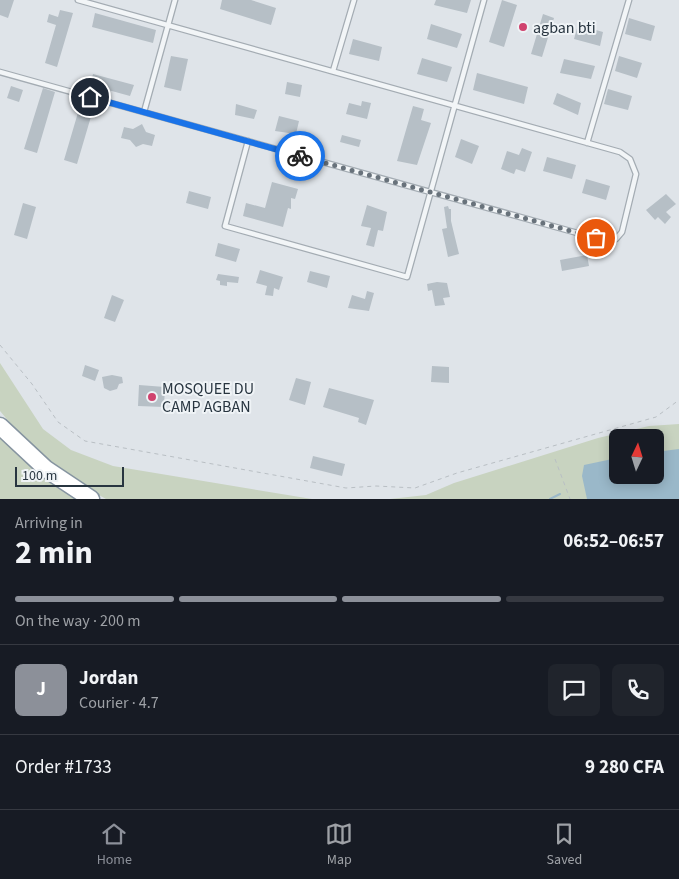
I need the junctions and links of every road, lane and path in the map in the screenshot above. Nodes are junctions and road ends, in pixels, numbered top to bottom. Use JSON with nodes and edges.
{"nodes":[{"id":1,"x":78,"y":0,"type":"edge"},
{"id":2,"x":175,"y":0,"type":"edge"},
{"id":3,"x":354,"y":0,"type":"edge"},
{"id":4,"x":484,"y":0,"type":"edge"},
{"id":5,"x":629,"y":0,"type":"edge"},
{"id":6,"x":168,"y":25,"type":"junction"},
{"id":7,"x":0,"y":72,"type":"edge"},
{"id":8,"x":333,"y":72,"type":"junction"},
{"id":9,"x":454,"y":105,"type":"junction"},
{"id":10,"x":144,"y":112,"type":"junction"},
{"id":11,"x":248,"y":141,"type":"junction"},
{"id":12,"x":588,"y":143,"type":"junction"},
{"id":13,"x":430,"y":192,"type":"junction"},
{"id":14,"x":0,"y":344,"type":"edge"},
{"id":15,"x":679,"y":400,"type":"edge"},
{"id":16,"x":0,"y":426,"type":"edge"},
{"id":17,"x":555,"y":459,"type":"dead end"},
{"id":18,"x":92,"y":499,"type":"edge"},
{"id":19,"x":570,"y":499,"type":"edge"}],
"edges":[{"from":1,"to":6,"type":"lane"},
{"from":2,"to":6,"type":"lane"},
{"from":3,"to":8,"type":"lane"},
{"from":4,"to":9,"type":"lane"},
{"from":5,"to":12,"type":"lane"},
{"from":6,"to":8,"type":"lane"},
{"from":6,"to":10,"type":"lane"},
{"from":7,"to":10,"type":"lane"},
{"from":8,"to":9,"type":"lane"},
{"from":9,"to":12,"type":"lane"},
{"from":9,"to":13,"type":"lane"},
{"from":10,"to":11,"type":"lane"},
{"from":11,"to":13,"type":"lane"},
{"from":11,"to":13,"type":"lane"},
{"from":12,"to":13,"type":"lane"},
{"from":14,"to":15,"type":"path"},
{"from":16,"to":18,"type":"highway"},
{"from":17,"to":19,"type":"path"}]}
